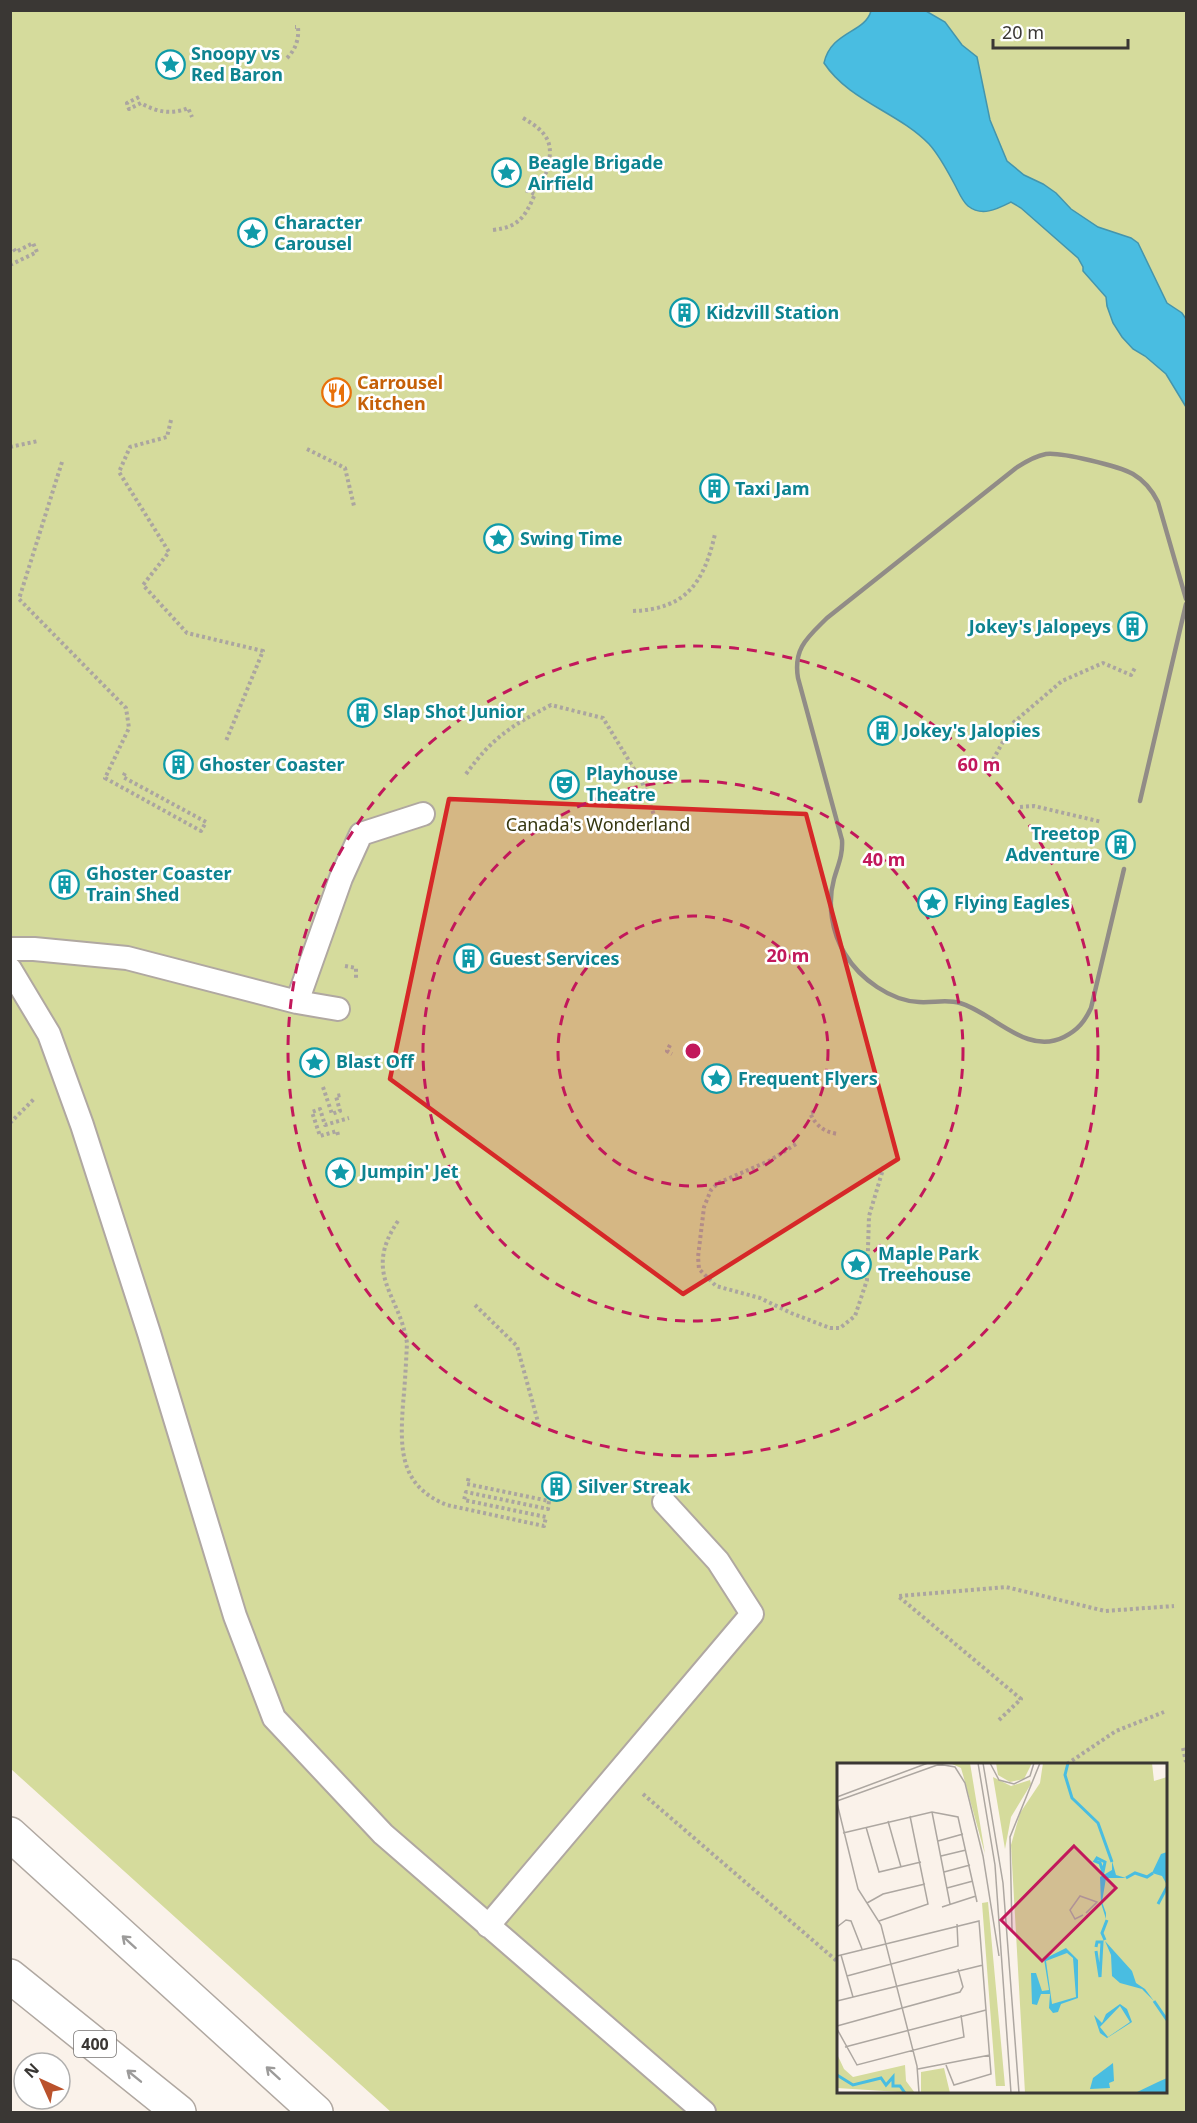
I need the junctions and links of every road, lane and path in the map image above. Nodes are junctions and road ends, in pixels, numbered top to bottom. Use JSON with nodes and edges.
{"nodes":[{"id":1,"x":295,"y":27,"type":"dead end"},
{"id":2,"x":287,"y":58,"type":"dead end"},
{"id":3,"x":139,"y":97,"type":"dead end"},
{"id":4,"x":192,"y":117,"type":"dead end"},
{"id":5,"x":523,"y":118,"type":"dead end"},
{"id":6,"x":542,"y":172,"type":"dead end"},
{"id":7,"x":525,"y":190,"type":"dead end"},
{"id":8,"x":493,"y":230,"type":"dead end"},
{"id":9,"x":13,"y":248,"type":"dead end"},
{"id":10,"x":10,"y":264,"type":"edge"},
{"id":11,"x":171,"y":420,"type":"dead end"},
{"id":12,"x":38,"y":441,"type":"dead end"},
{"id":13,"x":10,"y":447,"type":"edge"},
{"id":14,"x":307,"y":449,"type":"dead end"},
{"id":15,"x":62,"y":462,"type":"dead end"},
{"id":16,"x":354,"y":506,"type":"dead end"},
{"id":17,"x":716,"y":534,"type":"dead end"},
{"id":18,"x":633,"y":611,"type":"dead end"},
{"id":19,"x":1136,"y":666,"type":"dead end"},
{"id":20,"x":226,"y":741,"type":"dead end"},
{"id":21,"x":990,"y":765,"type":"dead end"},
{"id":22,"x":125,"y":773,"type":"dead end"},
{"id":23,"x":466,"y":774,"type":"dead end"},
{"id":24,"x":1020,"y":807,"type":"dead end"},
{"id":25,"x":423,"y":814,"type":"dead end"},
{"id":26,"x":654,"y":815,"type":"dead end"},
{"id":27,"x":1101,"y":822,"type":"dead end"},
{"id":28,"x":10,"y":949,"type":"edge"},
{"id":29,"x":10,"y":969,"type":"edge"},
{"id":30,"x":297,"y":1002,"type":"junction"},
{"id":31,"x":338,"y":1009,"type":"dead end"},
{"id":32,"x":670,"y":1045,"type":"dead end"},
{"id":33,"x":672,"y":1054,"type":"dead end"},
{"id":34,"x":323,"y":1087,"type":"dead end"},
{"id":35,"x":341,"y":1095,"type":"dead end"},
{"id":36,"x":814,"y":1112,"type":"dead end"},
{"id":37,"x":349,"y":1118,"type":"dead end"},
{"id":38,"x":838,"y":1134,"type":"dead end"},
{"id":39,"x":338,"y":1135,"type":"dead end"},
{"id":40,"x":796,"y":1144,"type":"dead end"},
{"id":41,"x":884,"y":1166,"type":"dead end"},
{"id":42,"x":398,"y":1221,"type":"dead end"},
{"id":43,"x":475,"y":1305,"type":"dead end"},
{"id":44,"x":537,"y":1428,"type":"dead end"},
{"id":45,"x":469,"y":1477,"type":"dead end"},
{"id":46,"x":664,"y":1502,"type":"dead end"},
{"id":47,"x":1174,"y":1606,"type":"dead end"},
{"id":48,"x":1164,"y":1712,"type":"dead end"},
{"id":49,"x":999,"y":1720,"type":"dead end"},
{"id":50,"x":1183,"y":1748,"type":"dead end"},
{"id":51,"x":1186,"y":1762,"type":"edge"},
{"id":52,"x":1068,"y":1763,"type":"edge"},
{"id":53,"x":618,"y":1773,"type":"junction"},
{"id":54,"x":10,"y":1834,"type":"edge"},
{"id":55,"x":488,"y":1926,"type":"junction"},
{"id":56,"x":837,"y":1961,"type":"edge"},
{"id":57,"x":10,"y":1976,"type":"edge"},
{"id":58,"x":180,"y":2112,"type":"edge"},
{"id":59,"x":316,"y":2112,"type":"edge"},
{"id":60,"x":704,"y":2112,"type":"edge"}],
"edges":[{"from":1,"to":2,"type":"path"},
{"from":3,"to":4,"type":"path"},
{"from":5,"to":6,"type":"path"},
{"from":7,"to":8,"type":"path"},
{"from":9,"to":10,"type":"path"},
{"from":11,"to":20,"type":"path"},
{"from":12,"to":13,"type":"path"},
{"from":14,"to":16,"type":"path"},
{"from":15,"to":22,"type":"path"},
{"from":17,"to":18,"type":"path"},
{"from":19,"to":21,"type":"path"},
{"from":23,"to":26,"type":"path"},
{"from":24,"to":27,"type":"path"},
{"from":25,"to":30,"type":"lane"},
{"from":28,"to":30,"type":"lane"},
{"from":29,"to":55,"type":"lane"},
{"from":30,"to":31,"type":"lane"},
{"from":32,"to":33,"type":"path"},
{"from":34,"to":35,"type":"path"},
{"from":36,"to":38,"type":"path"},
{"from":37,"to":39,"type":"path"},
{"from":40,"to":41,"type":"path"},
{"from":42,"to":45,"type":"path"},
{"from":43,"to":44,"type":"path"},
{"from":46,"to":53,"type":"lane"},
{"from":47,"to":49,"type":"path"},
{"from":48,"to":52,"type":"path"},
{"from":50,"to":51,"type":"path"},
{"from":53,"to":55,"type":"lane"},
{"from":53,"to":56,"type":"path"},
{"from":59,"to":54,"type":"highway","one_way":true},
{"from":55,"to":60,"type":"lane"},
{"from":58,"to":57,"type":"highway","number":"400","one_way":true}]}
